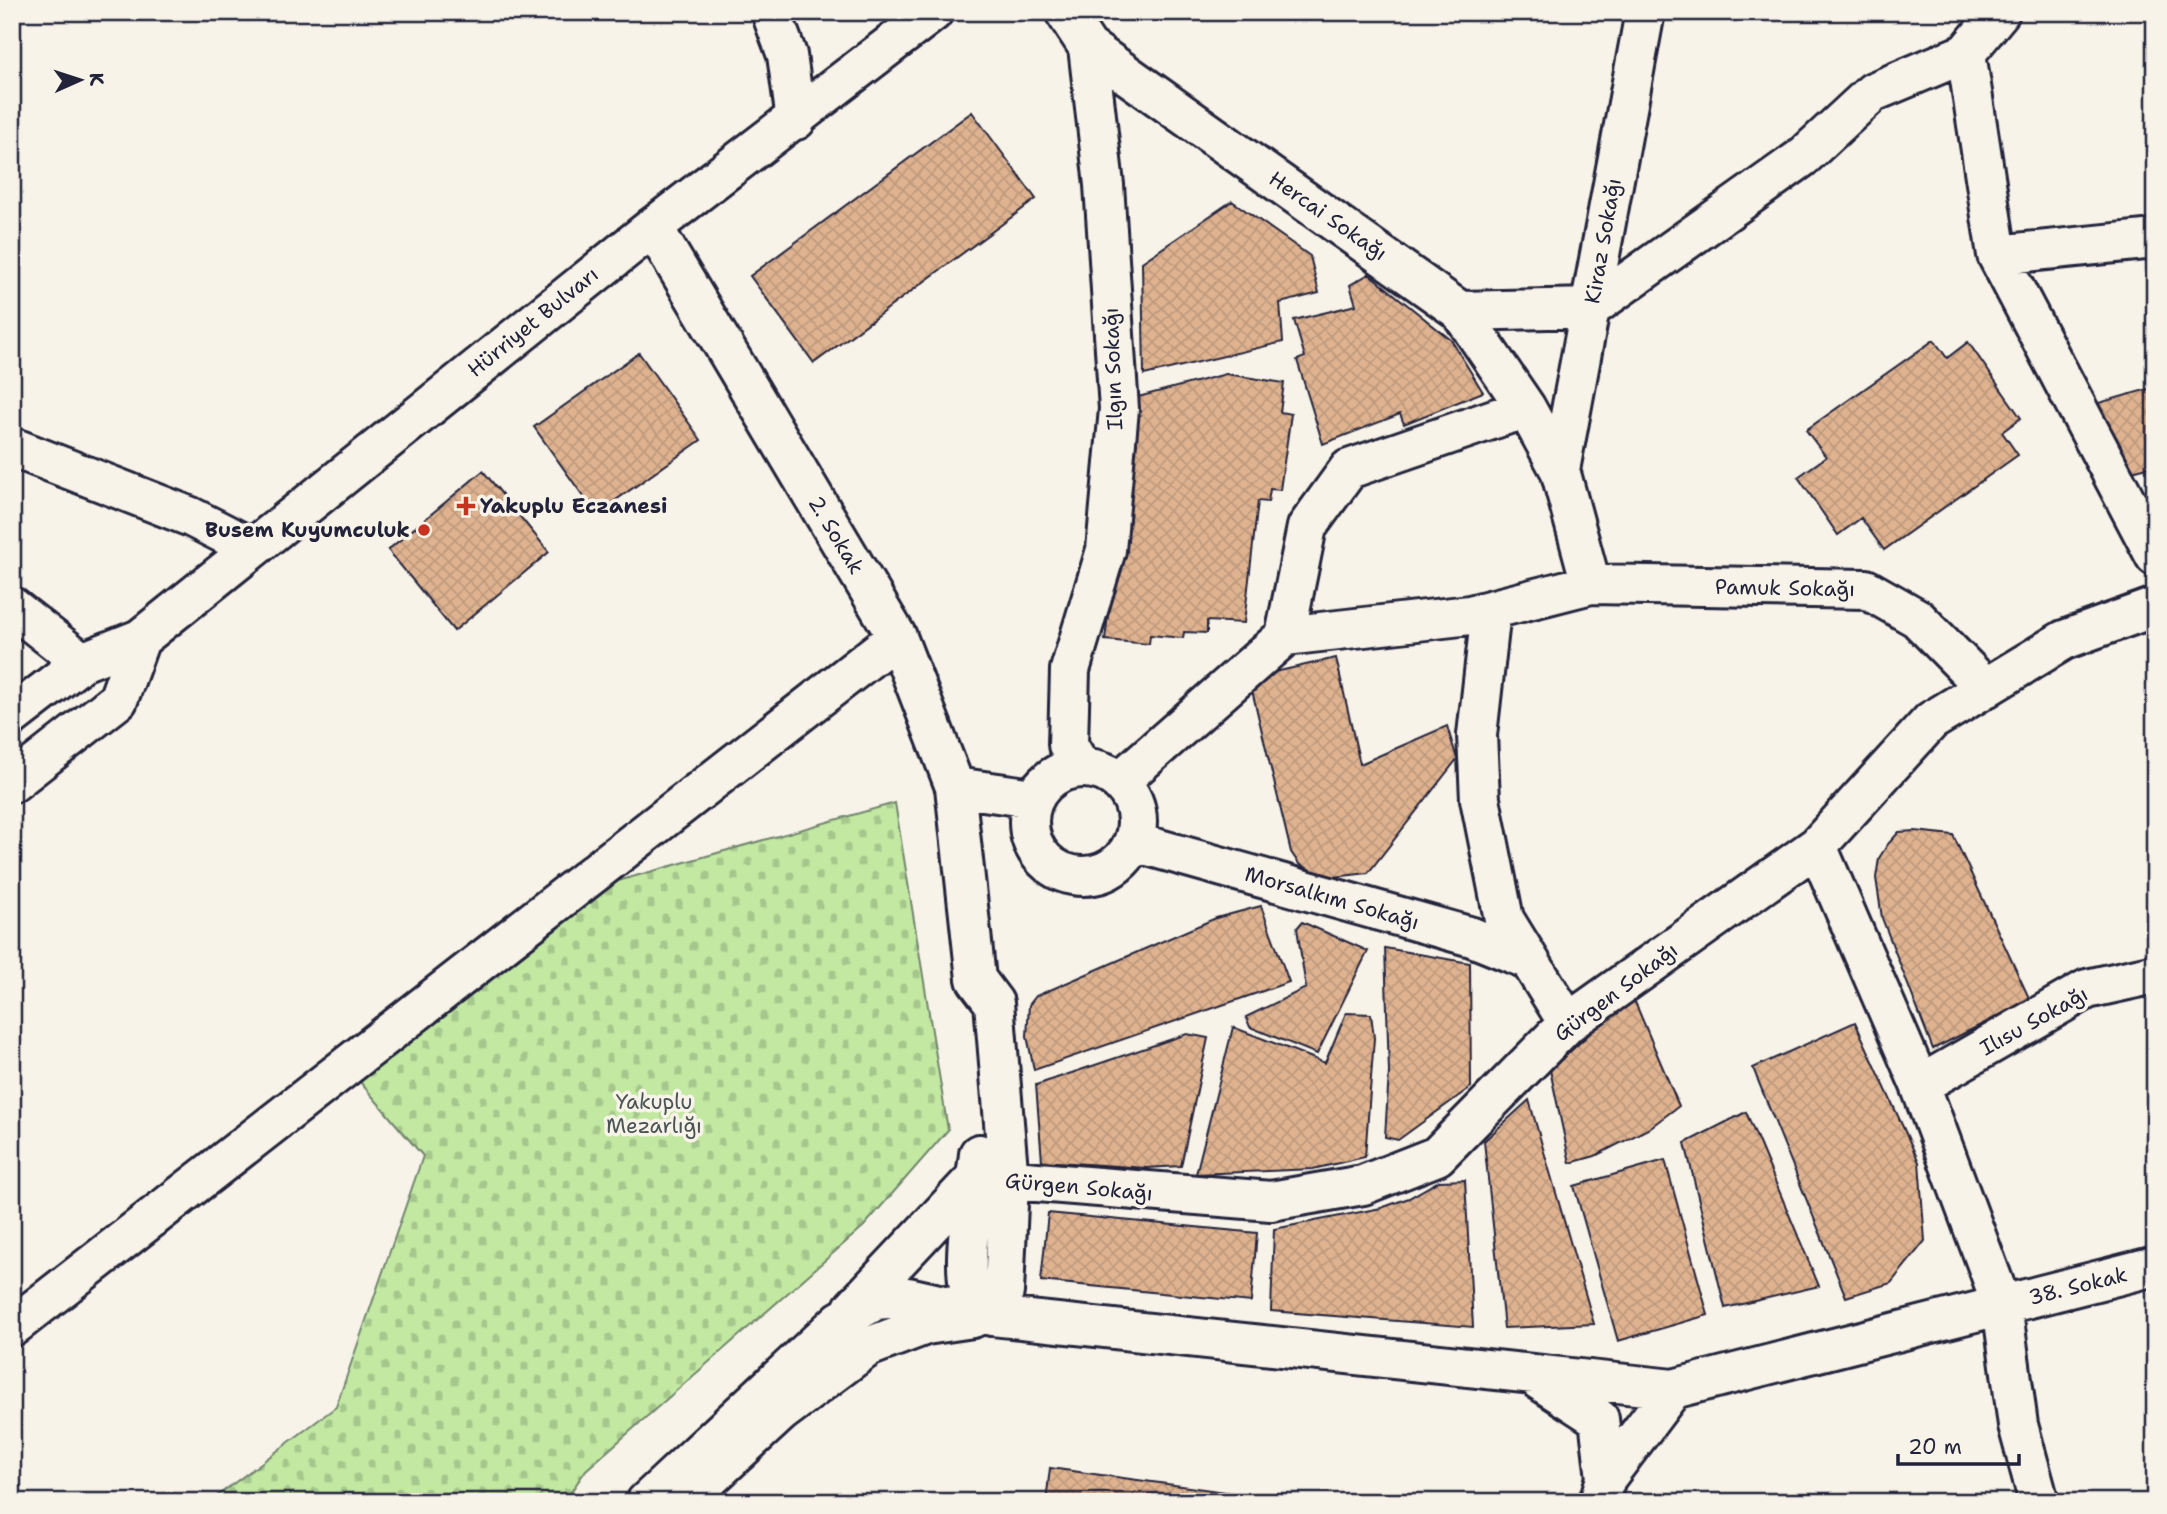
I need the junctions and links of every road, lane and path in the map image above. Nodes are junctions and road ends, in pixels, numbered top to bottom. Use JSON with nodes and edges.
{"nodes":[{"id":1,"x":772,"y":12,"type":"edge"},
{"id":2,"x":933,"y":12,"type":"edge"},
{"id":3,"x":1065,"y":12,"type":"edge"},
{"id":4,"x":1645,"y":12,"type":"edge"},
{"id":5,"x":2000,"y":12,"type":"edge"},
{"id":6,"x":1088,"y":47,"type":"junction"},
{"id":7,"x":1966,"y":53,"type":"junction"},
{"id":8,"x":796,"y":120,"type":"junction"},
{"id":9,"x":653,"y":227,"type":"junction"},
{"id":10,"x":2155,"y":239,"type":"edge"},
{"id":11,"x":1997,"y":255,"type":"junction"},
{"id":12,"x":1591,"y":308,"type":"junction"},
{"id":13,"x":1461,"y":311,"type":"junction"},
{"id":14,"x":1525,"y":408,"type":"junction"},
{"id":15,"x":12,"y":447,"type":"edge"},
{"id":16,"x":1560,"y":470,"type":"junction"},
{"id":17,"x":252,"y":548,"type":"junction"},
{"id":18,"x":2155,"y":556,"type":"edge"},
{"id":19,"x":1591,"y":584,"type":"junction"},
{"id":20,"x":12,"y":607,"type":"edge"},
{"id":21,"x":2155,"y":607,"type":"edge"},
{"id":22,"x":1491,"y":611,"type":"junction"},
{"id":23,"x":1285,"y":636,"type":"junction"},
{"id":24,"x":897,"y":637,"type":"junction"},
{"id":25,"x":140,"y":639,"type":"junction"},
{"id":26,"x":82,"y":662,"type":"junction"},
{"id":27,"x":1986,"y":688,"type":"junction"},
{"id":28,"x":12,"y":716,"type":"edge"},
{"id":29,"x":1081,"y":767,"type":"junction"},
{"id":30,"x":1120,"y":781,"type":"junction"},
{"id":31,"x":12,"y":783,"type":"edge"},
{"id":32,"x":954,"y":787,"type":"junction"},
{"id":33,"x":1033,"y":798,"type":"junction"},
{"id":34,"x":1134,"y":842,"type":"junction"},
{"id":35,"x":1817,"y":846,"type":"junction"},
{"id":36,"x":1529,"y":960,"type":"junction"},
{"id":37,"x":2155,"y":974,"type":"edge"},
{"id":38,"x":1568,"y":1023,"type":"junction"},
{"id":39,"x":1920,"y":1085,"type":"junction"},
{"id":40,"x":993,"y":1180,"type":"junction"},
{"id":41,"x":2155,"y":1266,"type":"edge"},
{"id":42,"x":2002,"y":1305,"type":"junction"},
{"id":43,"x":992,"y":1316,"type":"junction"},
{"id":44,"x":840,"y":1321,"type":"junction"},
{"id":45,"x":12,"y":1327,"type":"edge"},
{"id":46,"x":1531,"y":1376,"type":"junction"},
{"id":47,"x":1673,"y":1389,"type":"junction"},
{"id":48,"x":1603,"y":1490,"type":"edge"},
{"id":49,"x":646,"y":1502,"type":"edge"},
{"id":50,"x":684,"y":1502,"type":"edge"},
{"id":51,"x":2039,"y":1502,"type":"edge"}],
"edges":[{"from":1,"to":8,"type":"street"},
{"from":2,"to":8,"type":"street","name":"Hürriyet Bulvarı"},
{"from":3,"to":6,"type":"street","name":"Ilgın Sokağı"},
{"from":4,"to":12,"type":"street","name":"Kiraz Sokağı"},
{"from":5,"to":7,"type":"street"},
{"from":6,"to":13,"type":"street","name":"Hercai Sokağı"},
{"from":6,"to":29,"type":"street","name":"Ilgın Sokağı"},
{"from":7,"to":11,"type":"street"},
{"from":7,"to":12,"type":"street"},
{"from":8,"to":9,"type":"street","name":"Hürriyet Bulvarı"},
{"from":9,"to":17,"type":"street","name":"Hürriyet Bulvarı"},
{"from":9,"to":24,"type":"street","name":"2. Sokak"},
{"from":10,"to":11,"type":"street"},
{"from":11,"to":18,"type":"street"},
{"from":12,"to":13,"type":"street"},
{"from":12,"to":16,"type":"street","name":"Kiraz Sokağı"},
{"from":13,"to":14,"type":"street"},
{"from":14,"to":16,"type":"street"},
{"from":14,"to":23,"type":"street"},
{"from":15,"to":17,"type":"street"},
{"from":16,"to":19,"type":"street"},
{"from":17,"to":25,"type":"street","name":"Hürriyet Bulvarı"},
{"from":19,"to":22,"type":"street","name":"Pamuk Sokağı"},
{"from":19,"to":27,"type":"street","name":"Pamuk Sokağı"},
{"from":20,"to":26,"type":"street"},
{"from":21,"to":27,"type":"street","name":"Gürgen Sokağı"},
{"from":22,"to":23,"type":"street","name":"Pamuk Sokağı"},
{"from":22,"to":36,"type":"street"},
{"from":23,"to":30,"type":"street"},
{"from":24,"to":32,"type":"street","name":"2. Sokak"},
{"from":24,"to":45,"type":"street"},
{"from":25,"to":26,"type":"street","name":"Hürriyet Bulvarı"},
{"from":25,"to":31,"type":"street"},
{"from":26,"to":28,"type":"street","name":"Hürriyet Bulvarı"},
{"from":27,"to":35,"type":"street","name":"Gürgen Sokağı"},
{"from":29,"to":30,"type":"street"},
{"from":29,"to":33,"type":"street"},
{"from":30,"to":34,"type":"street"},
{"from":32,"to":33,"type":"street"},
{"from":32,"to":40,"type":"street","name":"2. Sokak"},
{"from":33,"to":34,"type":"street"},
{"from":34,"to":36,"type":"street","name":"Morsalkım Sokağı"},
{"from":35,"to":38,"type":"street","name":"Gürgen Sokağı"},
{"from":35,"to":39,"type":"street"},
{"from":36,"to":38,"type":"street"},
{"from":37,"to":39,"type":"street","name":"Ilısu Sokağı"},
{"from":38,"to":40,"type":"street","name":"Gürgen Sokağı"},
{"from":39,"to":42,"type":"street"},
{"from":40,"to":43,"type":"street"},
{"from":40,"to":44,"type":"street"},
{"from":41,"to":42,"type":"street","name":"38. Sokak"},
{"from":42,"to":47,"type":"street","name":"38. Sokak"},
{"from":42,"to":51,"type":"street"},
{"from":43,"to":44,"type":"street"},
{"from":43,"to":46,"type":"street","name":"38. Sokak"},
{"from":43,"to":50,"type":"street"},
{"from":44,"to":49,"type":"street"},
{"from":46,"to":47,"type":"street","name":"38. Sokak"},
{"from":46,"to":48,"type":"street"},
{"from":47,"to":48,"type":"street"}]}
